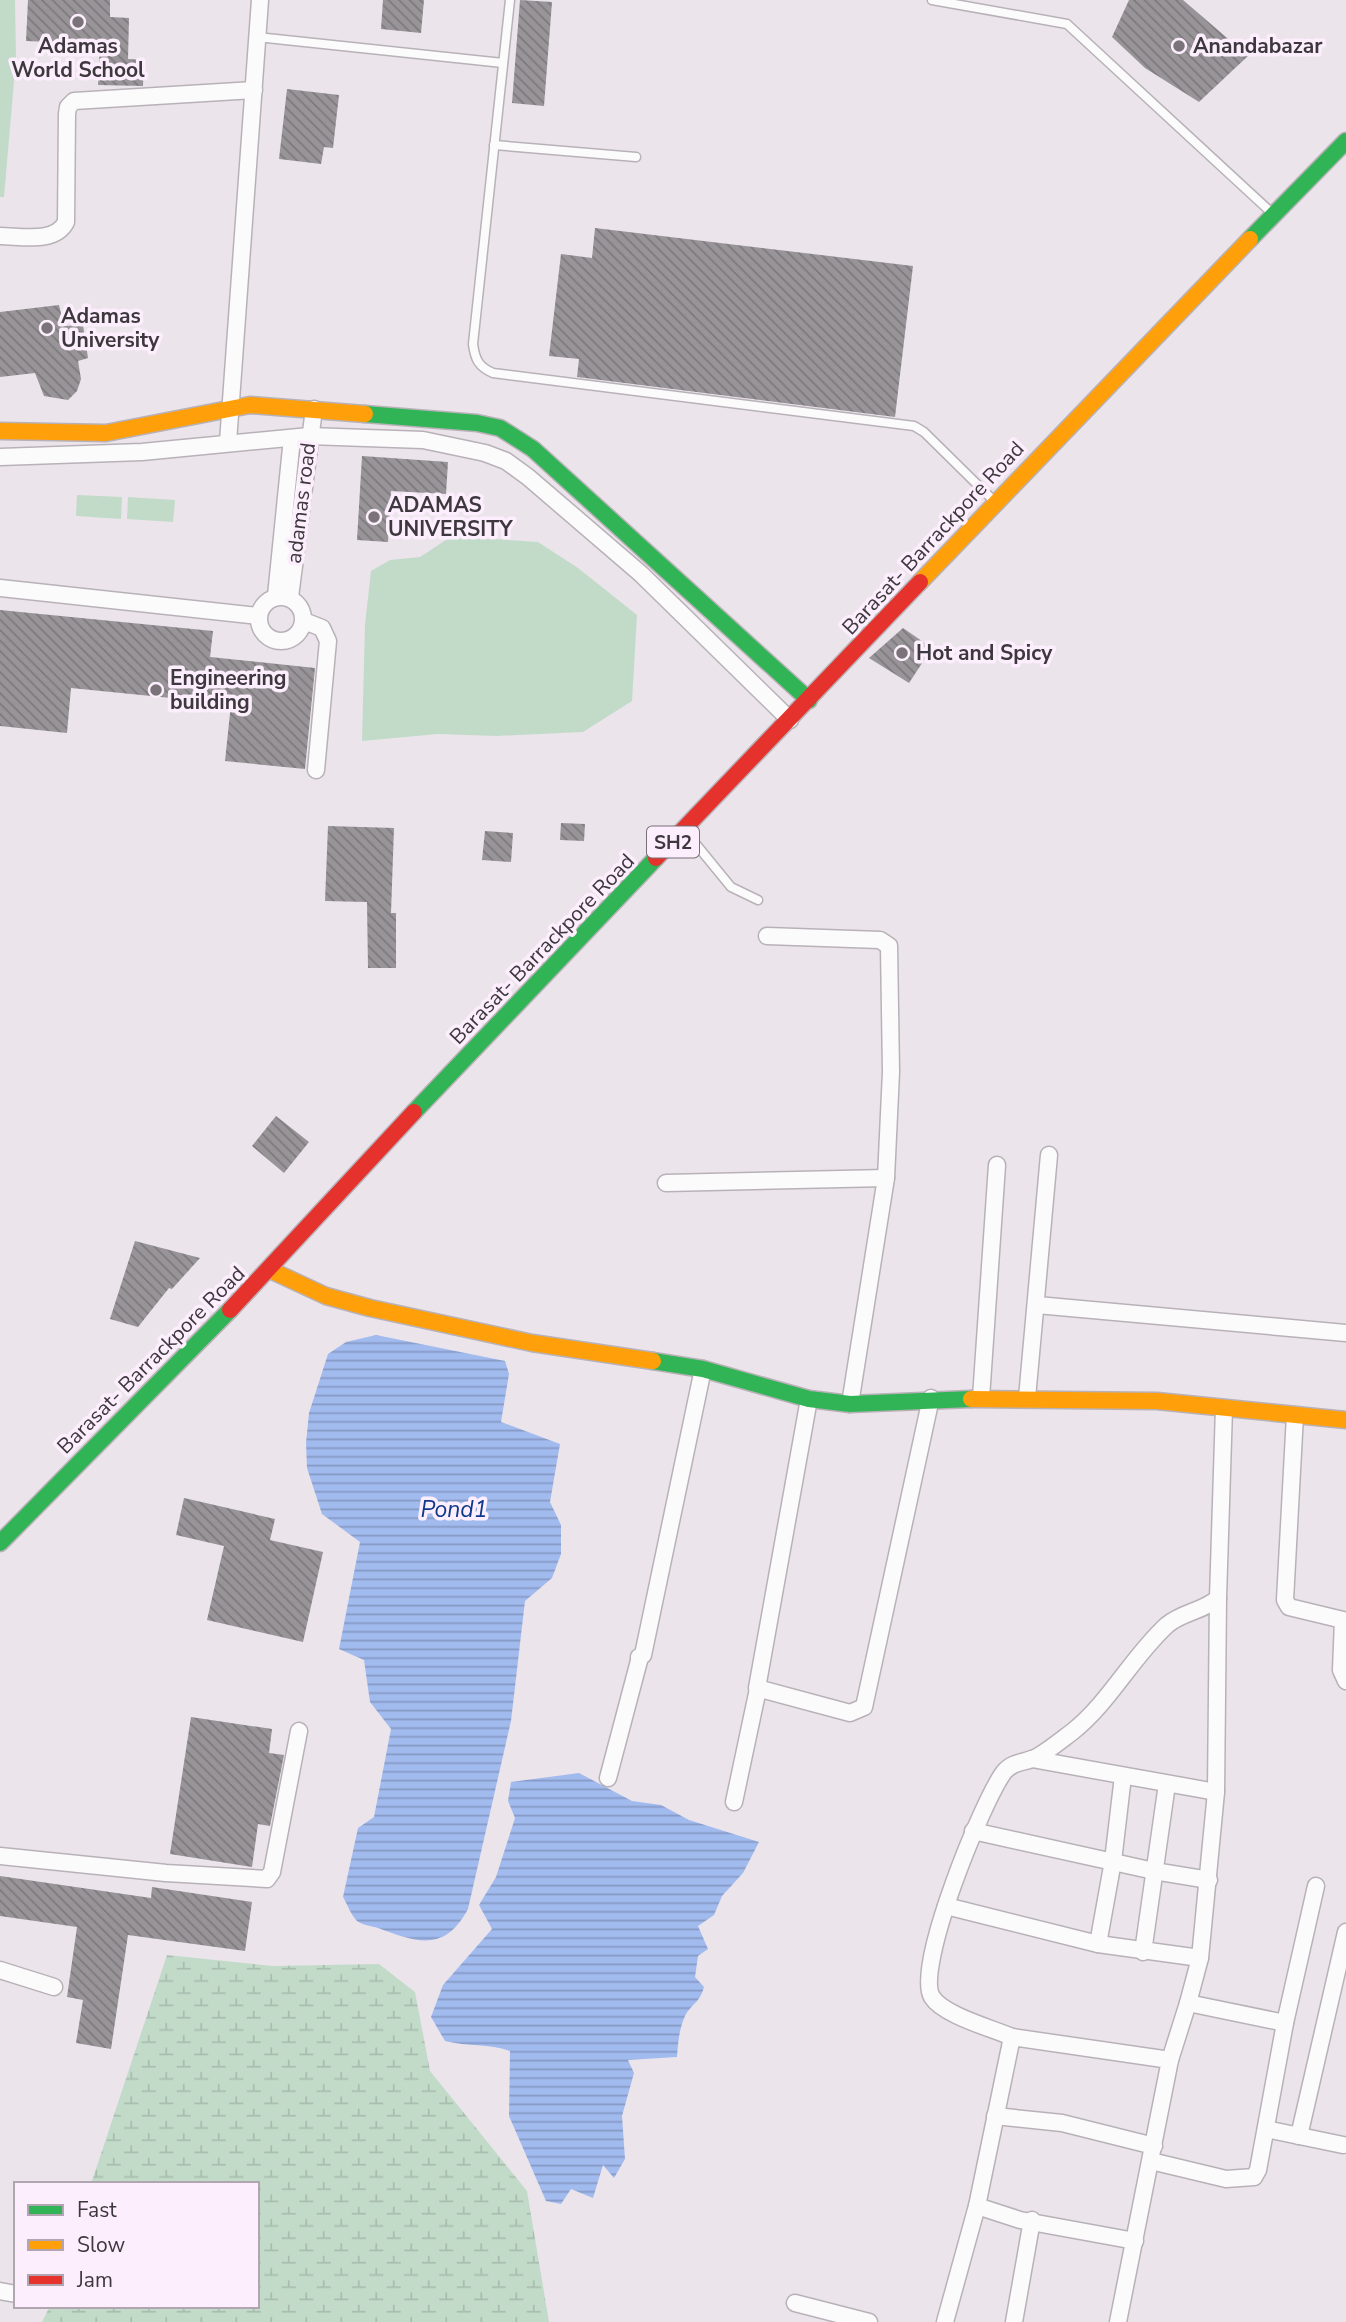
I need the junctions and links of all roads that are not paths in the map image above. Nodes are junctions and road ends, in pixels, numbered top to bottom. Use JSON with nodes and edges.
{"nodes":[{"id":1,"x":260,"y":0,"type":"edge"},
{"id":2,"x":510,"y":0,"type":"edge"},
{"id":3,"x":932,"y":0,"type":"edge"},
{"id":4,"x":257,"y":37,"type":"junction"},
{"id":5,"x":503,"y":63,"type":"junction"},
{"id":6,"x":254,"y":90,"type":"junction"},
{"id":7,"x":1346,"y":141,"type":"edge"},
{"id":8,"x":494,"y":145,"type":"junction"},
{"id":9,"x":636,"y":157,"type":"dead end"},
{"id":10,"x":1275,"y":215,"type":"junction"},
{"id":11,"x":0,"y":236,"type":"edge"},
{"id":12,"x":314,"y":409,"type":"junction"},
{"id":13,"x":230,"y":411,"type":"junction"},
{"id":14,"x":6,"y":430,"type":"edge"},
{"id":15,"x":301,"y":437,"type":"junction"},
{"id":16,"x":228,"y":442,"type":"junction"},
{"id":17,"x":6,"y":457,"type":"edge"},
{"id":18,"x":996,"y":502,"type":"junction"},
{"id":19,"x":0,"y":588,"type":"edge"},
{"id":20,"x":283,"y":597,"type":"junction"},
{"id":21,"x":258,"y":616,"type":"junction"},
{"id":22,"x":304,"y":621,"type":"junction"},
{"id":23,"x":809,"y":699,"type":"junction"},
{"id":24,"x":790,"y":720,"type":"junction"},
{"id":25,"x":316,"y":770,"type":"dead end"},
{"id":26,"x":685,"y":830,"type":"junction"},
{"id":27,"x":758,"y":900,"type":"dead end"},
{"id":28,"x":768,"y":936,"type":"dead end"},
{"id":29,"x":1049,"y":1155,"type":"dead end"},
{"id":30,"x":997,"y":1165,"type":"dead end"},
{"id":31,"x":886,"y":1178,"type":"junction"},
{"id":32,"x":666,"y":1183,"type":"dead end"},
{"id":33,"x":270,"y":1270,"type":"junction"},
{"id":34,"x":1037,"y":1305,"type":"junction"},
{"id":35,"x":1346,"y":1333,"type":"edge"},
{"id":36,"x":703,"y":1370,"type":"junction"},
{"id":37,"x":931,"y":1398,"type":"junction"},
{"id":38,"x":981,"y":1398,"type":"junction"},
{"id":39,"x":1027,"y":1398,"type":"junction"},
{"id":40,"x":810,"y":1399,"type":"junction"},
{"id":41,"x":850,"y":1404,"type":"junction"},
{"id":42,"x":1224,"y":1408,"type":"junction"},
{"id":43,"x":1295,"y":1415,"type":"junction"},
{"id":44,"x":1346,"y":1420,"type":"edge"},
{"id":45,"x":0,"y":1543,"type":"edge"},
{"id":46,"x":1218,"y":1598,"type":"junction"},
{"id":47,"x":1344,"y":1620,"type":"edge"},
{"id":48,"x":1346,"y":1681,"type":"edge"},
{"id":49,"x":758,"y":1689,"type":"junction"},
{"id":50,"x":299,"y":1731,"type":"dead end"},
{"id":51,"x":1032,"y":1759,"type":"junction"},
{"id":52,"x":1123,"y":1776,"type":"junction"},
{"id":53,"x":608,"y":1778,"type":"dead end"},
{"id":54,"x":1167,"y":1784,"type":"junction"},
{"id":55,"x":1216,"y":1792,"type":"junction"},
{"id":56,"x":734,"y":1802,"type":"dead end"},
{"id":57,"x":973,"y":1831,"type":"junction"},
{"id":58,"x":0,"y":1856,"type":"edge"},
{"id":59,"x":1113,"y":1861,"type":"junction"},
{"id":60,"x":1154,"y":1871,"type":"junction"},
{"id":61,"x":1209,"y":1880,"type":"junction"},
{"id":62,"x":1316,"y":1886,"type":"dead end"},
{"id":63,"x":946,"y":1906,"type":"junction"},
{"id":64,"x":1346,"y":1932,"type":"edge"},
{"id":65,"x":1098,"y":1944,"type":"junction"},
{"id":66,"x":1143,"y":1952,"type":"junction"},
{"id":67,"x":1200,"y":1958,"type":"junction"},
{"id":68,"x":0,"y":1970,"type":"edge"},
{"id":69,"x":54,"y":1987,"type":"dead end"},
{"id":70,"x":1188,"y":2003,"type":"junction"},
{"id":71,"x":1285,"y":2023,"type":"junction"},
{"id":72,"x":1012,"y":2037,"type":"junction"},
{"id":73,"x":1170,"y":2060,"type":"junction"},
{"id":74,"x":995,"y":2116,"type":"junction"},
{"id":75,"x":1266,"y":2129,"type":"junction"},
{"id":76,"x":1299,"y":2136,"type":"junction"},
{"id":77,"x":1343,"y":2145,"type":"dead end"},
{"id":78,"x":1152,"y":2153,"type":"junction"},
{"id":79,"x":977,"y":2206,"type":"junction"},
{"id":80,"x":1032,"y":2220,"type":"junction"},
{"id":81,"x":1135,"y":2241,"type":"junction"},
{"id":82,"x":795,"y":2302,"type":"dead end"},
{"id":83,"x":869,"y":2322,"type":"edge"},
{"id":84,"x":945,"y":2322,"type":"edge"},
{"id":85,"x":1014,"y":2322,"type":"edge"},
{"id":86,"x":1118,"y":2322,"type":"edge"}],
"edges":[{"from":1,"to":4,"type":"street"},
{"from":2,"to":5,"type":"lane"},
{"from":3,"to":10,"type":"lane"},
{"from":4,"to":5,"type":"lane"},
{"from":4,"to":6,"type":"street"},
{"from":5,"to":8,"type":"lane"},
{"from":6,"to":11,"type":"street"},
{"from":6,"to":13,"type":"street"},
{"from":7,"to":10,"type":"street","name":"Barasat- Barrackpore Road","number":"SH2"},
{"from":8,"to":9,"type":"lane"},
{"from":8,"to":18,"type":"lane"},
{"from":10,"to":18,"type":"street","name":"Barasat- Barrackpore Road","number":"SH2"},
{"from":12,"to":13,"type":"street"},
{"from":12,"to":15,"type":"street","name":"adamas road"},
{"from":12,"to":23,"type":"street"},
{"from":13,"to":14,"type":"street"},
{"from":13,"to":16,"type":"street"},
{"from":14,"to":17,"type":"street"},
{"from":15,"to":16,"type":"street"},
{"from":15,"to":20,"type":"street","name":"adamas road"},
{"from":15,"to":24,"type":"street"},
{"from":16,"to":17,"type":"street"},
{"from":18,"to":23,"type":"street","name":"Barasat- Barrackpore Road","number":"SH2"},
{"from":19,"to":21,"type":"street"},
{"from":20,"to":21,"type":"street"},
{"from":20,"to":22,"type":"street"},
{"from":21,"to":22,"type":"street"},
{"from":22,"to":25,"type":"street"},
{"from":23,"to":24,"type":"street","name":"Barasat- Barrackpore Road","number":"SH2"},
{"from":24,"to":26,"type":"street","name":"Barasat- Barrackpore Road","number":"SH2"},
{"from":26,"to":27,"type":"lane"},
{"from":26,"to":33,"type":"street","name":"Barasat- Barrackpore Road","number":"SH2"},
{"from":28,"to":31,"type":"street"},
{"from":29,"to":34,"type":"street"},
{"from":30,"to":38,"type":"street"},
{"from":31,"to":32,"type":"street"},
{"from":31,"to":41,"type":"street"},
{"from":33,"to":36,"type":"street"},
{"from":33,"to":45,"type":"street","name":"Barasat- Barrackpore Road","number":"SH2"},
{"from":34,"to":35,"type":"street"},
{"from":34,"to":39,"type":"street"},
{"from":36,"to":40,"type":"street"},
{"from":36,"to":53,"type":"street"},
{"from":37,"to":38,"type":"street"},
{"from":37,"to":41,"type":"street"},
{"from":37,"to":49,"type":"street"},
{"from":38,"to":39,"type":"street"},
{"from":39,"to":42,"type":"street"},
{"from":40,"to":41,"type":"street"},
{"from":40,"to":49,"type":"street"},
{"from":42,"to":43,"type":"street"},
{"from":42,"to":46,"type":"street"},
{"from":43,"to":44,"type":"street"},
{"from":43,"to":47,"type":"street"},
{"from":46,"to":51,"type":"street"},
{"from":46,"to":55,"type":"street"},
{"from":47,"to":48,"type":"street"},
{"from":49,"to":56,"type":"street"},
{"from":50,"to":58,"type":"street"},
{"from":51,"to":52,"type":"street"},
{"from":51,"to":57,"type":"street"},
{"from":52,"to":54,"type":"street"},
{"from":52,"to":59,"type":"street"},
{"from":54,"to":55,"type":"street"},
{"from":54,"to":60,"type":"street"},
{"from":55,"to":61,"type":"street"},
{"from":57,"to":59,"type":"street"},
{"from":57,"to":63,"type":"street"},
{"from":59,"to":60,"type":"street"},
{"from":59,"to":65,"type":"street"},
{"from":60,"to":61,"type":"street"},
{"from":60,"to":66,"type":"street"},
{"from":61,"to":67,"type":"street"},
{"from":62,"to":71,"type":"street"},
{"from":63,"to":65,"type":"street"},
{"from":63,"to":72,"type":"street"},
{"from":64,"to":76,"type":"street"},
{"from":65,"to":66,"type":"street"},
{"from":66,"to":67,"type":"street"},
{"from":67,"to":70,"type":"street"},
{"from":68,"to":69,"type":"street"},
{"from":70,"to":71,"type":"street"},
{"from":70,"to":73,"type":"street"},
{"from":71,"to":75,"type":"street"},
{"from":72,"to":73,"type":"street"},
{"from":72,"to":74,"type":"street"},
{"from":73,"to":78,"type":"street"},
{"from":74,"to":78,"type":"street"},
{"from":74,"to":79,"type":"street"},
{"from":75,"to":76,"type":"street"},
{"from":75,"to":78,"type":"street"},
{"from":76,"to":77,"type":"street"},
{"from":78,"to":81,"type":"street"},
{"from":79,"to":80,"type":"street"},
{"from":79,"to":84,"type":"street"},
{"from":80,"to":81,"type":"street"},
{"from":80,"to":85,"type":"street"},
{"from":81,"to":86,"type":"street"},
{"from":82,"to":83,"type":"street"}]}
